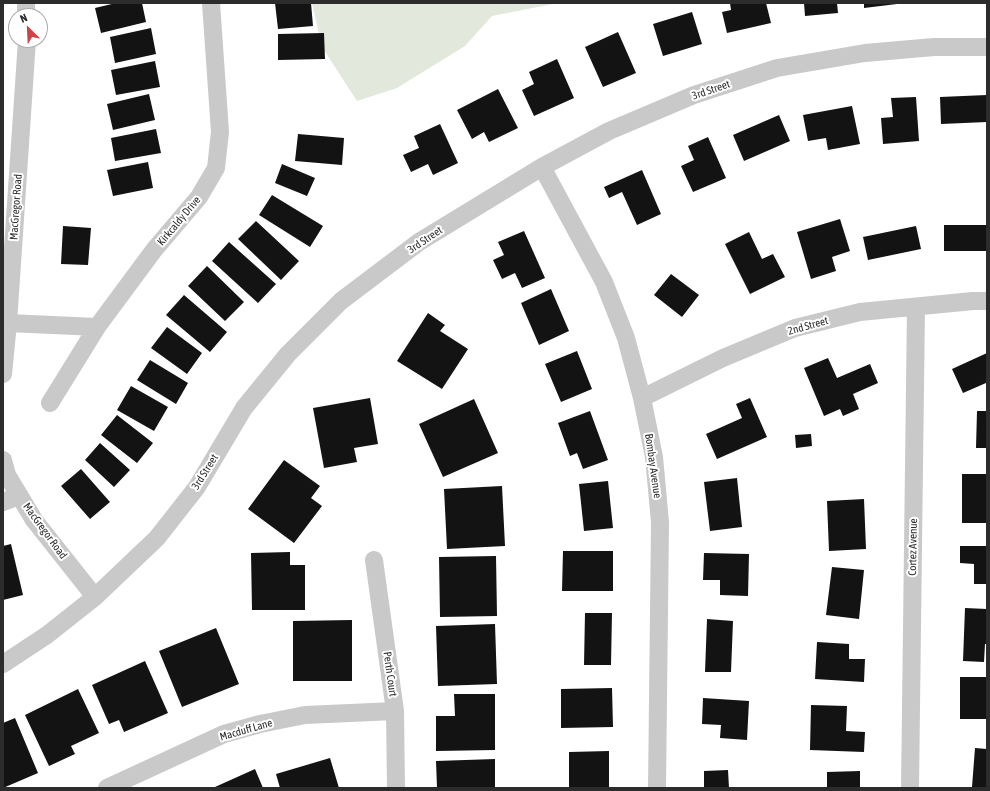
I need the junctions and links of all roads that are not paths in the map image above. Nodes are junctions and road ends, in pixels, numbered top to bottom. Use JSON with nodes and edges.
{"nodes":[{"id":1,"x":211,"y":3,"type":"edge"},
{"id":2,"x":987,"y":47,"type":"edge"},
{"id":3,"x":26,"y":48,"type":"edge"},
{"id":4,"x":542,"y":166,"type":"junction"},
{"id":5,"x":987,"y":301,"type":"edge"},
{"id":6,"x":916,"y":306,"type":"junction"},
{"id":7,"x":8,"y":323,"type":"junction"},
{"id":8,"x":96,"y":327,"type":"junction"},
{"id":9,"x":3,"y":374,"type":"edge"},
{"id":10,"x":642,"y":398,"type":"junction"},
{"id":11,"x":50,"y":403,"type":"dead end"},
{"id":12,"x":3,"y":460,"type":"edge"},
{"id":13,"x":11,"y":499,"type":"edge"},
{"id":14,"x":374,"y":560,"type":"dead end"},
{"id":15,"x":95,"y":597,"type":"junction"},
{"id":16,"x":3,"y":664,"type":"edge"},
{"id":17,"x":395,"y":711,"type":"junction"},
{"id":18,"x":107,"y":788,"type":"edge"},
{"id":19,"x":396,"y":788,"type":"edge"},
{"id":20,"x":657,"y":788,"type":"edge"},
{"id":21,"x":910,"y":788,"type":"edge"}],
"edges":[{"from":1,"to":8,"type":"street","name":"Kirkcaldy Drive"},
{"from":2,"to":4,"type":"street","name":"3rd Street"},
{"from":3,"to":7,"type":"street","name":"MacGregor Road"},
{"from":4,"to":10,"type":"street","name":"Bombay Avenue"},
{"from":4,"to":15,"type":"street","name":"3rd Street"},
{"from":5,"to":6,"type":"street","name":"2nd Street"},
{"from":6,"to":10,"type":"street","name":"2nd Street"},
{"from":6,"to":21,"type":"street","name":"Cortez Avenue"},
{"from":7,"to":8,"type":"street"},
{"from":7,"to":9,"type":"street","name":"MacGregor Road"},
{"from":8,"to":11,"type":"street","name":"Kirkcaldy Drive"},
{"from":10,"to":20,"type":"street","name":"Bombay Avenue"},
{"from":12,"to":13,"type":"street","name":"MacGregor Road"},
{"from":13,"to":15,"type":"street","name":"MacGregor Road"},
{"from":14,"to":17,"type":"street","name":"Perth Court"},
{"from":15,"to":16,"type":"street","name":"3rd Street"},
{"from":17,"to":18,"type":"street","name":"Macduff Lane"},
{"from":17,"to":19,"type":"street","name":"Perth Court"}]}
